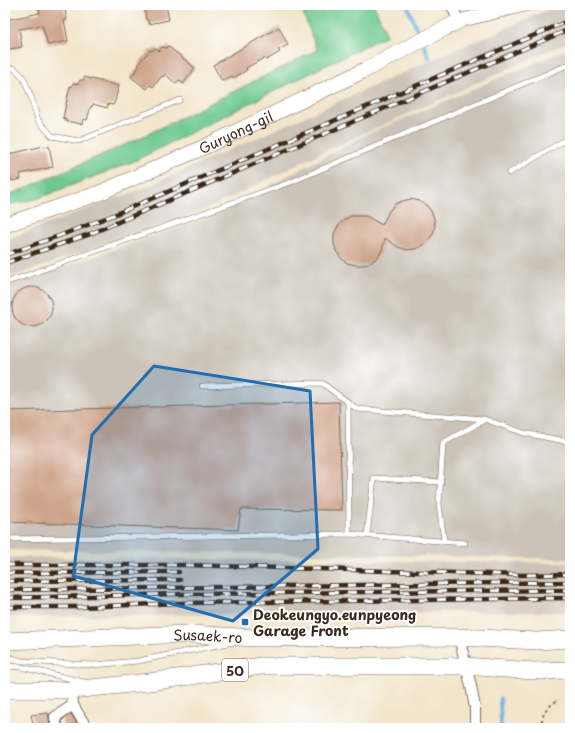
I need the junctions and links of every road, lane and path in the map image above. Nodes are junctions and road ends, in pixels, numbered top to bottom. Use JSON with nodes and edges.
{"nodes":[{"id":1,"x":451,"y":5,"type":"edge"},
{"id":2,"x":525,"y":5,"type":"edge"},
{"id":3,"x":455,"y":23,"type":"junction"},
{"id":4,"x":570,"y":64,"type":"edge"},
{"id":5,"x":5,"y":69,"type":"edge"},
{"id":6,"x":180,"y":100,"type":"dead end"},
{"id":7,"x":570,"y":137,"type":"edge"},
{"id":8,"x":509,"y":173,"type":"dead end"},
{"id":9,"x":5,"y":225,"type":"edge"},
{"id":10,"x":5,"y":282,"type":"edge"},
{"id":11,"x":202,"y":386,"type":"dead end"},
{"id":12,"x":348,"y":402,"type":"junction"},
{"id":13,"x":484,"y":419,"type":"junction"},
{"id":14,"x":570,"y":442,"type":"edge"},
{"id":15,"x":441,"y":482,"type":"junction"},
{"id":16,"x":349,"y":534,"type":"junction"},
{"id":17,"x":367,"y":535,"type":"junction"},
{"id":18,"x":5,"y":539,"type":"edge"},
{"id":19,"x":444,"y":541,"type":"junction"},
{"id":20,"x":465,"y":543,"type":"dead end"},
{"id":21,"x":459,"y":637,"type":"junction"},
{"id":22,"x":255,"y":638,"type":"junction"},
{"id":23,"x":570,"y":639,"type":"edge"},
{"id":24,"x":5,"y":641,"type":"edge"},
{"id":25,"x":5,"y":656,"type":"edge"},
{"id":26,"x":5,"y":666,"type":"edge"},
{"id":27,"x":465,"y":666,"type":"junction"},
{"id":28,"x":570,"y":670,"type":"edge"},
{"id":29,"x":104,"y":687,"type":"junction"},
{"id":30,"x":5,"y":690,"type":"edge"},
{"id":31,"x":73,"y":698,"type":"junction"},
{"id":32,"x":559,"y":699,"type":"dead end"},
{"id":33,"x":475,"y":727,"type":"edge"},
{"id":34,"x":57,"y":728,"type":"edge"},
{"id":35,"x":87,"y":728,"type":"edge"},
{"id":36,"x":541,"y":728,"type":"edge"}],
"edges":[{"from":1,"to":3,"type":"street"},
{"from":2,"to":3,"type":"street"},
{"from":3,"to":9,"type":"main road","name":"Guryong-gil"},
{"from":4,"to":10,"type":"lane"},
{"from":5,"to":6,"type":"lane"},
{"from":7,"to":8,"type":"lane"},
{"from":11,"to":12,"type":"lane"},
{"from":12,"to":13,"type":"lane"},
{"from":12,"to":16,"type":"lane"},
{"from":13,"to":14,"type":"lane"},
{"from":13,"to":15,"type":"lane"},
{"from":15,"to":17,"type":"lane"},
{"from":15,"to":19,"type":"lane"},
{"from":16,"to":17,"type":"lane"},
{"from":16,"to":18,"type":"lane"},
{"from":17,"to":19,"type":"lane"},
{"from":19,"to":20,"type":"lane"},
{"from":21,"to":22,"type":"main road","name":"Susaek-ro"},
{"from":21,"to":23,"type":"main road","name":"Susaek-ro"},
{"from":21,"to":27,"type":"street"},
{"from":22,"to":24,"type":"main road","name":"Susaek-ro"},
{"from":22,"to":25,"type":"lane"},
{"from":26,"to":29,"type":"lane"},
{"from":27,"to":28,"type":"main road"},
{"from":27,"to":29,"type":"main road","number":"50"},
{"from":27,"to":33,"type":"street"},
{"from":29,"to":31,"type":"main road","number":"50"},
{"from":30,"to":31,"type":"main road","number":"50"},
{"from":31,"to":34,"type":"street"},
{"from":31,"to":35,"type":"street"},
{"from":32,"to":36,"type":"path"}]}
